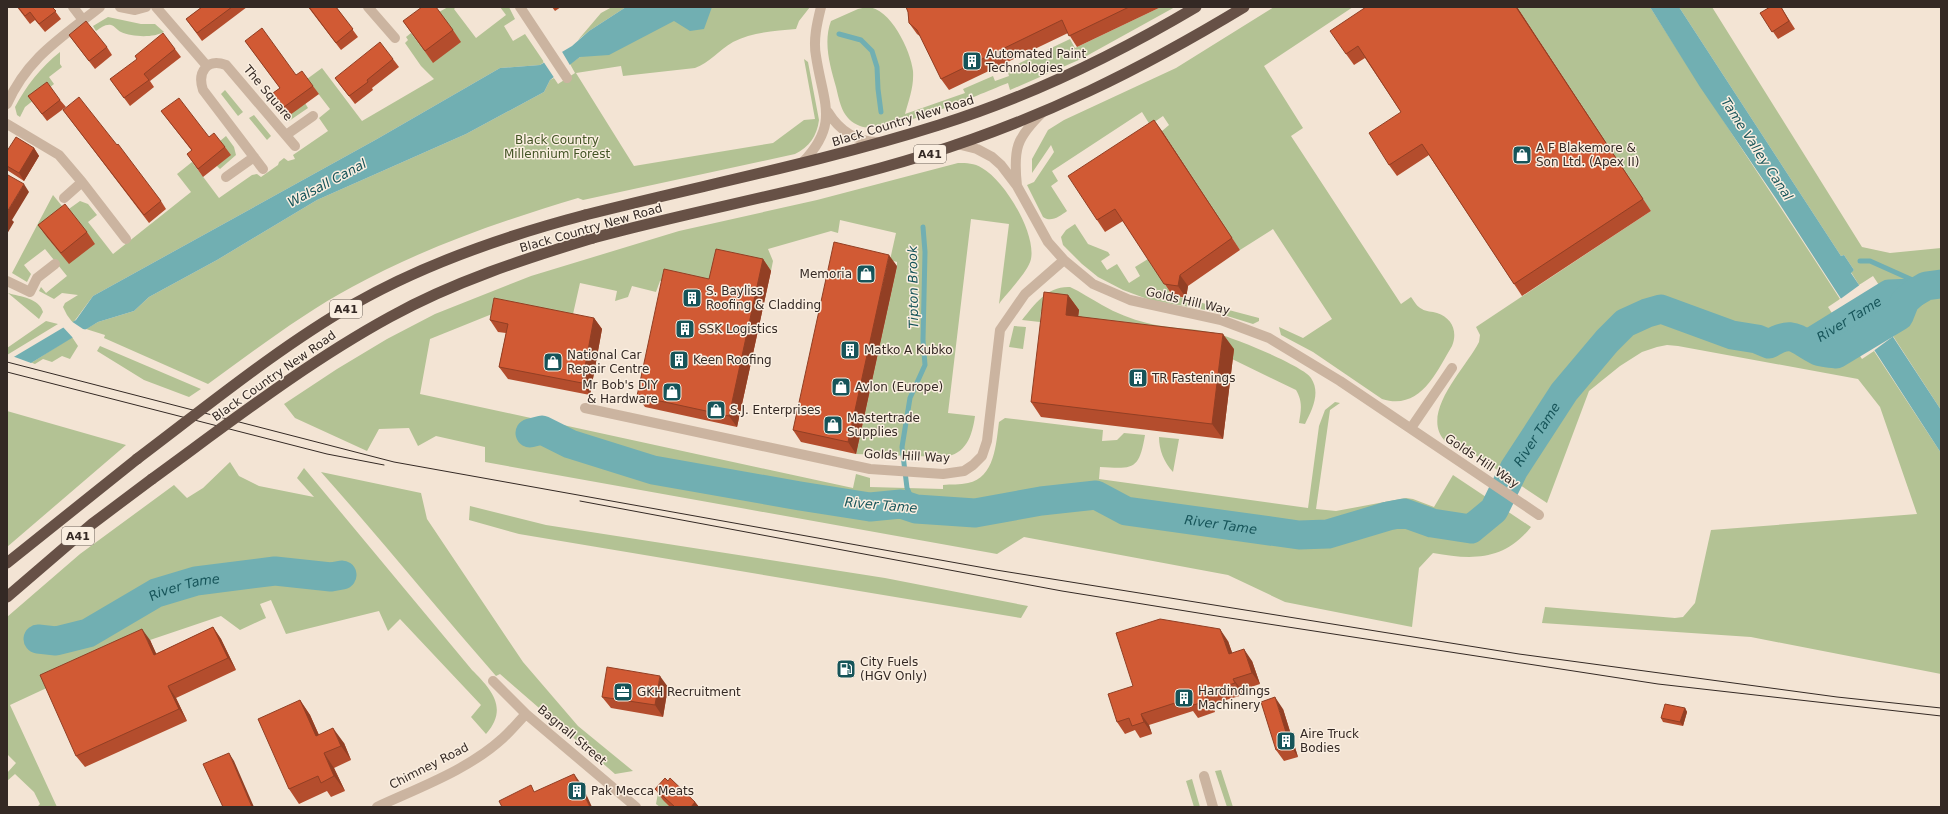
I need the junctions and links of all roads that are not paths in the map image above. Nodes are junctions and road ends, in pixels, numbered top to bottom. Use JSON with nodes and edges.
{"nodes":[{"id":1,"x":73,"y":7,"type":"edge"},
{"id":2,"x":100,"y":7,"type":"edge"},
{"id":3,"x":120,"y":7,"type":"edge"},
{"id":4,"x":146,"y":7,"type":"edge"},
{"id":5,"x":156,"y":7,"type":"edge"},
{"id":6,"x":368,"y":7,"type":"edge"},
{"id":7,"x":520,"y":7,"type":"edge"},
{"id":8,"x":821,"y":7,"type":"edge"},
{"id":9,"x":1196,"y":7,"type":"edge"},
{"id":10,"x":1244,"y":7,"type":"edge"},
{"id":11,"x":83,"y":20,"type":"junction"},
{"id":12,"x":395,"y":38,"type":"dead end"},
{"id":13,"x":207,"y":66,"type":"junction"},
{"id":14,"x":568,"y":78,"type":"dead end"},
{"id":15,"x":7,"y":104,"type":"edge"},
{"id":16,"x":828,"y":112,"type":"junction"},
{"id":17,"x":1044,"y":112,"type":"junction"},
{"id":18,"x":313,"y":116,"type":"dead end"},
{"id":19,"x":7,"y":124,"type":"edge"},
{"id":20,"x":286,"y":135,"type":"junction"},
{"id":21,"x":879,"y":143,"type":"junction"},
{"id":22,"x":957,"y":144,"type":"junction"},
{"id":23,"x":295,"y":146,"type":"dead end"},
{"id":24,"x":254,"y":157,"type":"junction"},
{"id":25,"x":803,"y":162,"type":"junction"},
{"id":26,"x":263,"y":169,"type":"dead end"},
{"id":27,"x":226,"y":177,"type":"dead end"},
{"id":28,"x":82,"y":182,"type":"junction"},
{"id":29,"x":1017,"y":186,"type":"junction"},
{"id":30,"x":64,"y":198,"type":"dead end"},
{"id":31,"x":126,"y":239,"type":"dead end"},
{"id":32,"x":1064,"y":260,"type":"junction"},
{"id":33,"x":55,"y":264,"type":"dead end"},
{"id":34,"x":7,"y":281,"type":"edge"},
{"id":35,"x":1452,"y":368,"type":"dead end"},
{"id":36,"x":585,"y":408,"type":"dead end"},
{"id":37,"x":1411,"y":428,"type":"junction"},
{"id":38,"x":1539,"y":515,"type":"dead end"},
{"id":39,"x":7,"y":563,"type":"edge"},
{"id":40,"x":7,"y":597,"type":"edge"},
{"id":41,"x":494,"y":681,"type":"dead end"},
{"id":42,"x":526,"y":714,"type":"junction"},
{"id":43,"x":1204,"y":776,"type":"dead end"},
{"id":44,"x":377,"y":807,"type":"edge"},
{"id":45,"x":636,"y":807,"type":"edge"},
{"id":46,"x":1213,"y":807,"type":"edge"}],
"edges":[{"from":1,"to":11,"type":"street"},
{"from":2,"to":11,"type":"street"},
{"from":3,"to":4,"type":"street"},
{"from":5,"to":13,"type":"street"},
{"from":6,"to":12,"type":"street"},
{"from":7,"to":14,"type":"street"},
{"from":8,"to":16,"type":"street"},
{"from":9,"to":21,"type":"highway","name":"Black Country New Road","number":"A41"},
{"from":10,"to":17,"type":"highway","name":"Black Country New Road","number":"A41"},
{"from":11,"to":15,"type":"street"},
{"from":13,"to":20,"type":"street","name":"The Square"},
{"from":13,"to":24,"type":"street"},
{"from":16,"to":21,"type":"street"},
{"from":16,"to":25,"type":"street"},
{"from":17,"to":22,"type":"highway","name":"Black Country New Road","number":"A41"},
{"from":17,"to":29,"type":"street","name":"Golds Hill Way"},
{"from":18,"to":20,"type":"street","name":"The Square"},
{"from":19,"to":28,"type":"street"},
{"from":20,"to":23,"type":"street","name":"The Square"},
{"from":21,"to":25,"type":"highway","name":"Black Country New Road","number":"A41"},
{"from":22,"to":29,"type":"street","name":"Golds Hill Way"},
{"from":22,"to":40,"type":"highway","name":"Black Country New Road","number":"A41","bridge":true},
{"from":24,"to":26,"type":"street"},
{"from":24,"to":27,"type":"street"},
{"from":25,"to":39,"type":"highway","name":"Black Country New Road","number":"A41","bridge":true},
{"from":28,"to":30,"type":"street"},
{"from":28,"to":31,"type":"street"},
{"from":29,"to":32,"type":"street","name":"Golds Hill Way"},
{"from":32,"to":36,"type":"street","name":"Golds Hill Way"},
{"from":32,"to":37,"type":"street","name":"Golds Hill Way"},
{"from":33,"to":34,"type":"street"},
{"from":35,"to":37,"type":"street"},
{"from":37,"to":38,"type":"street","name":"Golds Hill Way"},
{"from":41,"to":42,"type":"street","name":"Bagnall Street"},
{"from":42,"to":44,"type":"street","name":"Chimney Road"},
{"from":42,"to":45,"type":"street","name":"Bagnall Street"},
{"from":43,"to":46,"type":"street"}]}
